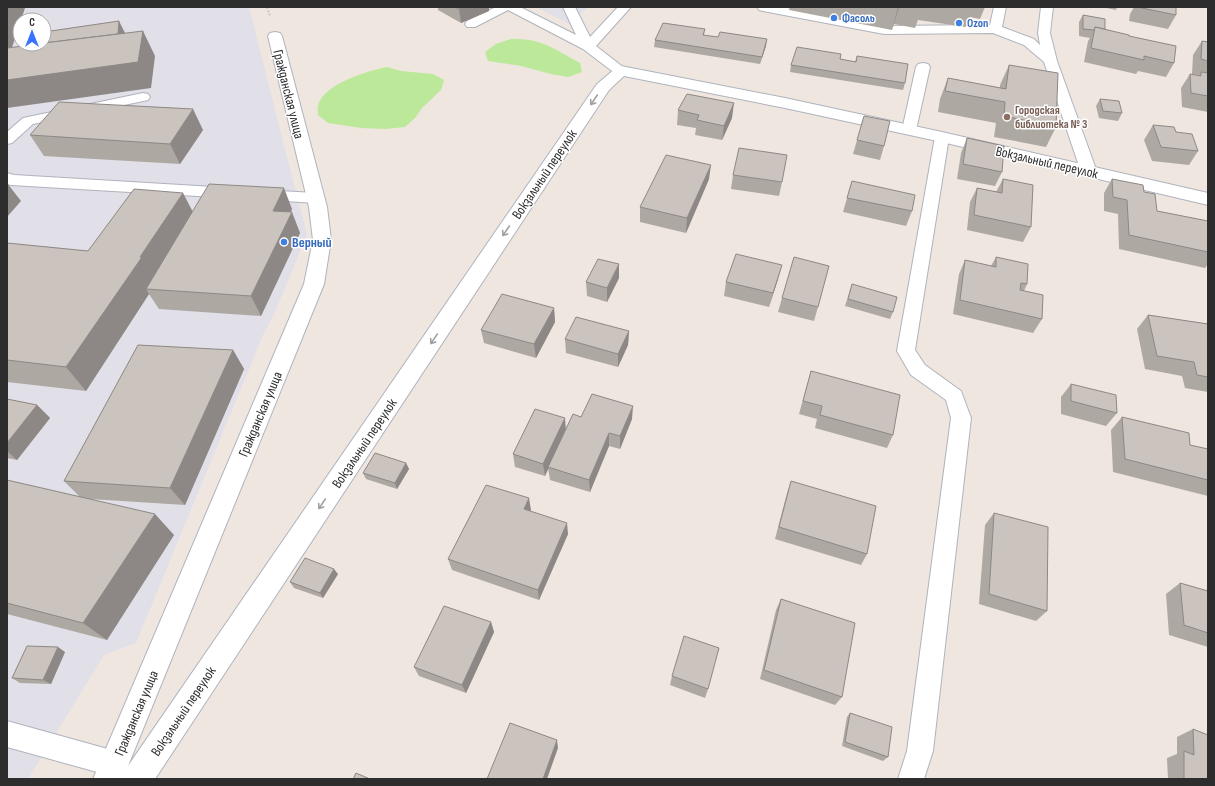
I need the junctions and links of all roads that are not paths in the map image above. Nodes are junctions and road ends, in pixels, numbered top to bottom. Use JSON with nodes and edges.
{"nodes":[{"id":1,"x":506,"y":7,"type":"edge"},
{"id":2,"x":511,"y":7,"type":"edge"},
{"id":3,"x":570,"y":7,"type":"edge"},
{"id":4,"x":625,"y":7,"type":"edge"},
{"id":5,"x":763,"y":7,"type":"edge"},
{"id":6,"x":1000,"y":7,"type":"edge"},
{"id":7,"x":1047,"y":7,"type":"edge"},
{"id":8,"x":471,"y":24,"type":"dead end"},
{"id":9,"x":995,"y":29,"type":"junction"},
{"id":10,"x":275,"y":36,"type":"dead end"},
{"id":11,"x":588,"y":46,"type":"junction"},
{"id":12,"x":1050,"y":61,"type":"junction"},
{"id":13,"x":923,"y":67,"type":"dead end"},
{"id":14,"x":621,"y":71,"type":"junction"},
{"id":15,"x":143,"y":97,"type":"dead end"},
{"id":16,"x":909,"y":130,"type":"junction"},
{"id":17,"x":942,"y":137,"type":"junction"},
{"id":18,"x":7,"y":140,"type":"edge"},
{"id":19,"x":1089,"y":172,"type":"junction"},
{"id":20,"x":7,"y":178,"type":"edge"},
{"id":21,"x":315,"y":198,"type":"junction"},
{"id":22,"x":1208,"y":199,"type":"edge"},
{"id":23,"x":7,"y":734,"type":"edge"},
{"id":24,"x":111,"y":771,"type":"edge"},
{"id":25,"x":137,"y":779,"type":"edge"},
{"id":26,"x":911,"y":779,"type":"edge"}],
"edges":[{"from":1,"to":8,"type":"lane"},
{"from":2,"to":11,"type":"lane"},
{"from":3,"to":11,"type":"lane"},
{"from":4,"to":11,"type":"lane"},
{"from":5,"to":9,"type":"lane"},
{"from":6,"to":9,"type":"lane"},
{"from":7,"to":12,"type":"lane"},
{"from":9,"to":12,"type":"lane"},
{"from":10,"to":21,"type":"street","name":"Гражданская улица"},
{"from":11,"to":14,"type":"lane"},
{"from":12,"to":19,"type":"lane"},
{"from":13,"to":16,"type":"lane"},
{"from":14,"to":16,"type":"street","name":"Вокзальный переулок"},
{"from":14,"to":25,"type":"street","name":"Вокзальный переулок","one_way":true},
{"from":15,"to":18,"type":"lane"},
{"from":16,"to":17,"type":"street","name":"Вокзальный переулок"},
{"from":17,"to":19,"type":"street","name":"Вокзальный переулок"},
{"from":17,"to":26,"type":"lane"},
{"from":19,"to":22,"type":"street","name":"Вокзальный переулок"},
{"from":20,"to":21,"type":"lane"},
{"from":21,"to":24,"type":"street","name":"Гражданская улица"},
{"from":23,"to":24,"type":"lane"}]}
